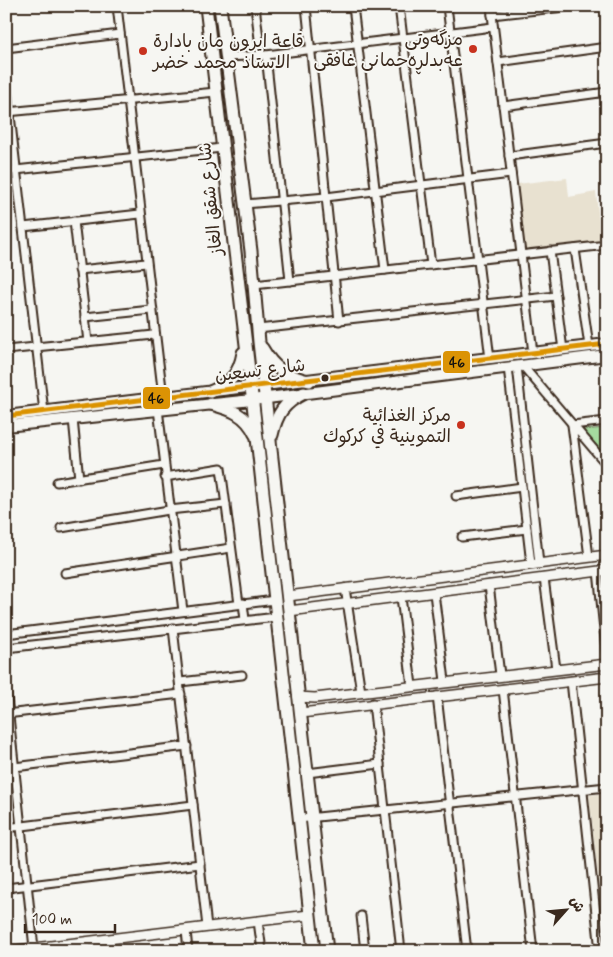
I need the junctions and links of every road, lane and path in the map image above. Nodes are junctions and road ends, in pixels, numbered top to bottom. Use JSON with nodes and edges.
{"nodes":[{"id":1,"x":117,"y":6,"type":"edge"},
{"id":2,"x":206,"y":6,"type":"edge"},
{"id":3,"x":220,"y":6,"type":"edge"},
{"id":4,"x":255,"y":6,"type":"edge"},
{"id":5,"x":306,"y":6,"type":"edge"},
{"id":6,"x":354,"y":6,"type":"edge"},
{"id":7,"x":399,"y":6,"type":"edge"},
{"id":8,"x":447,"y":6,"type":"edge"},
{"id":9,"x":491,"y":6,"type":"edge"},
{"id":10,"x":573,"y":6,"type":"edge"},
{"id":11,"x":492,"y":15,"type":"junction"},
{"id":12,"x":493,"y":27,"type":"junction"},
{"id":13,"x":450,"y":32,"type":"junction"},
{"id":14,"x":120,"y":34,"type":"junction"},
{"id":15,"x":403,"y":38,"type":"junction"},
{"id":16,"x":358,"y":43,"type":"junction"},
{"id":17,"x":607,"y":47,"type":"edge"},
{"id":18,"x":6,"y":48,"type":"edge"},
{"id":19,"x":310,"y":49,"type":"junction"},
{"id":20,"x":264,"y":55,"type":"junction"},
{"id":21,"x":227,"y":57,"type":"junction"},
{"id":22,"x":498,"y":62,"type":"junction"},
{"id":23,"x":6,"y":80,"type":"edge"},
{"id":24,"x":216,"y":92,"type":"junction"},
{"id":25,"x":607,"y":92,"type":"edge"},
{"id":26,"x":127,"y":99,"type":"junction"},
{"id":27,"x":503,"y":106,"type":"junction"},
{"id":28,"x":8,"y":112,"type":"edge"},
{"id":29,"x":607,"y":143,"type":"edge"},
{"id":30,"x":222,"y":148,"type":"junction"},
{"id":31,"x":509,"y":156,"type":"junction"},
{"id":32,"x":134,"y":158,"type":"junction"},
{"id":33,"x":17,"y":170,"type":"junction"},
{"id":34,"x":6,"y":171,"type":"edge"},
{"id":35,"x":511,"y":174,"type":"junction"},
{"id":36,"x":468,"y":180,"type":"junction"},
{"id":37,"x":421,"y":185,"type":"junction"},
{"id":38,"x":375,"y":191,"type":"junction"},
{"id":39,"x":326,"y":197,"type":"junction"},
{"id":40,"x":282,"y":202,"type":"junction"},
{"id":41,"x":245,"y":204,"type":"junction"},
{"id":42,"x":140,"y":214,"type":"junction"},
{"id":43,"x":74,"y":222,"type":"junction"},
{"id":44,"x":23,"y":228,"type":"junction"},
{"id":45,"x":607,"y":245,"type":"edge"},
{"id":46,"x":575,"y":248,"type":"junction"},
{"id":47,"x":250,"y":251,"type":"junction"},
{"id":48,"x":550,"y":251,"type":"junction"},
{"id":49,"x":233,"y":253,"type":"junction"},
{"id":50,"x":521,"y":255,"type":"junction"},
{"id":51,"x":478,"y":260,"type":"junction"},
{"id":52,"x":146,"y":263,"type":"junction"},
{"id":53,"x":431,"y":265,"type":"junction"},
{"id":54,"x":79,"y":270,"type":"junction"},
{"id":55,"x":385,"y":270,"type":"junction"},
{"id":56,"x":335,"y":276,"type":"junction"},
{"id":57,"x":290,"y":281,"type":"junction"},
{"id":58,"x":254,"y":285,"type":"junction"},
{"id":59,"x":556,"y":296,"type":"junction"},
{"id":60,"x":526,"y":300,"type":"junction"},
{"id":61,"x":484,"y":305,"type":"junction"},
{"id":62,"x":152,"y":310,"type":"junction"},
{"id":63,"x":85,"y":317,"type":"junction"},
{"id":64,"x":340,"y":320,"type":"junction"},
{"id":65,"x":258,"y":329,"type":"junction"},
{"id":66,"x":154,"y":335,"type":"junction"},
{"id":67,"x":246,"y":339,"type":"junction"},
{"id":68,"x":88,"y":342,"type":"junction"},
{"id":69,"x":259,"y":342,"type":"junction"},
{"id":70,"x":607,"y":344,"type":"edge"},
{"id":71,"x":590,"y":346,"type":"junction"},
{"id":72,"x":37,"y":347,"type":"junction"},
{"id":73,"x":6,"y":350,"type":"edge"},
{"id":74,"x":563,"y":350,"type":"junction"},
{"id":75,"x":533,"y":353,"type":"junction"},
{"id":76,"x":607,"y":355,"type":"edge"},
{"id":77,"x":490,"y":359,"type":"junction"},
{"id":78,"x":478,"y":366,"type":"junction"},
{"id":79,"x":515,"y":366,"type":"junction"},
{"id":80,"x":309,"y":380,"type":"junction"},
{"id":81,"x":264,"y":386,"type":"junction"},
{"id":82,"x":251,"y":388,"type":"junction"},
{"id":83,"x":304,"y":393,"type":"junction"},
{"id":84,"x":163,"y":397,"type":"junction"},
{"id":85,"x":210,"y":398,"type":"junction"},
{"id":86,"x":265,"y":398,"type":"junction"},
{"id":87,"x":252,"y":400,"type":"junction"},
{"id":88,"x":158,"y":409,"type":"junction"},
{"id":89,"x":44,"y":412,"type":"junction"},
{"id":90,"x":6,"y":416,"type":"edge"},
{"id":91,"x":73,"y":419,"type":"junction"},
{"id":92,"x":607,"y":421,"type":"edge"},
{"id":93,"x":572,"y":425,"type":"junction"},
{"id":94,"x":6,"y":426,"type":"edge"},
{"id":95,"x":257,"y":438,"type":"junction"},
{"id":96,"x":270,"y":444,"type":"junction"},
{"id":97,"x":164,"y":465,"type":"junction"},
{"id":98,"x":607,"y":465,"type":"edge"},
{"id":99,"x":165,"y":477,"type":"junction"},
{"id":100,"x":79,"y":479,"type":"junction"},
{"id":101,"x":57,"y":482,"type":"dead end"},
{"id":102,"x":522,"y":487,"type":"junction"},
{"id":103,"x":456,"y":496,"type":"dead end"},
{"id":104,"x":226,"y":504,"type":"junction"},
{"id":105,"x":169,"y":510,"type":"junction"},
{"id":106,"x":278,"y":515,"type":"junction"},
{"id":107,"x":265,"y":516,"type":"junction"},
{"id":108,"x":61,"y":528,"type":"dead end"},
{"id":109,"x":527,"y":529,"type":"junction"},
{"id":110,"x":462,"y":537,"type":"dead end"},
{"id":111,"x":231,"y":548,"type":"junction"},
{"id":112,"x":607,"y":555,"type":"edge"},
{"id":113,"x":175,"y":556,"type":"junction"},
{"id":114,"x":589,"y":557,"type":"junction"},
{"id":115,"x":536,"y":564,"type":"junction"},
{"id":116,"x":602,"y":571,"type":"edge"},
{"id":117,"x":65,"y":573,"type":"dead end"},
{"id":118,"x":544,"y":578,"type":"junction"},
{"id":119,"x":378,"y":584,"type":"junction"},
{"id":120,"x":489,"y":586,"type":"junction"},
{"id":121,"x":345,"y":588,"type":"junction"},
{"id":122,"x":434,"y":593,"type":"junction"},
{"id":123,"x":288,"y":596,"type":"junction"},
{"id":124,"x":401,"y":597,"type":"junction"},
{"id":125,"x":275,"y":600,"type":"junction"},
{"id":126,"x":380,"y":600,"type":"junction"},
{"id":127,"x":241,"y":604,"type":"junction"},
{"id":128,"x":348,"y":604,"type":"junction"},
{"id":129,"x":183,"y":611,"type":"junction"},
{"id":130,"x":289,"y":612,"type":"junction"},
{"id":131,"x":276,"y":616,"type":"junction"},
{"id":132,"x":245,"y":620,"type":"junction"},
{"id":133,"x":103,"y":623,"type":"junction"},
{"id":134,"x":173,"y":628,"type":"junction"},
{"id":135,"x":6,"y":634,"type":"edge"},
{"id":136,"x":104,"y":636,"type":"junction"},
{"id":137,"x":6,"y":648,"type":"edge"},
{"id":138,"x":607,"y":662,"type":"edge"},
{"id":139,"x":556,"y":669,"type":"junction"},
{"id":140,"x":242,"y":675,"type":"dead end"},
{"id":141,"x":500,"y":675,"type":"junction"},
{"id":142,"x":607,"y":677,"type":"edge"},
{"id":143,"x":445,"y":681,"type":"junction"},
{"id":144,"x":571,"y":681,"type":"junction"},
{"id":145,"x":180,"y":682,"type":"junction"},
{"id":146,"x":412,"y":686,"type":"junction"},
{"id":147,"x":6,"y":688,"type":"edge"},
{"id":148,"x":503,"y":689,"type":"junction"},
{"id":149,"x":361,"y":692,"type":"junction"},
{"id":150,"x":181,"y":694,"type":"junction"},
{"id":151,"x":349,"y":694,"type":"junction"},
{"id":152,"x":437,"y":696,"type":"junction"},
{"id":153,"x":298,"y":697,"type":"junction"},
{"id":154,"x":373,"y":703,"type":"junction"},
{"id":155,"x":350,"y":706,"type":"junction"},
{"id":156,"x":300,"y":713,"type":"junction"},
{"id":157,"x":8,"y":714,"type":"edge"},
{"id":158,"x":186,"y":746,"type":"junction"},
{"id":159,"x":380,"y":764,"type":"junction"},
{"id":160,"x":15,"y":767,"type":"junction"},
{"id":161,"x":6,"y":768,"type":"edge"},
{"id":162,"x":307,"y":773,"type":"junction"},
{"id":163,"x":607,"y":787,"type":"edge"},
{"id":164,"x":583,"y":790,"type":"junction"},
{"id":165,"x":515,"y":797,"type":"junction"},
{"id":166,"x":451,"y":804,"type":"junction"},
{"id":167,"x":193,"y":805,"type":"junction"},
{"id":168,"x":385,"y":810,"type":"junction"},
{"id":169,"x":313,"y":818,"type":"junction"},
{"id":170,"x":298,"y":819,"type":"junction"},
{"id":171,"x":21,"y":826,"type":"junction"},
{"id":172,"x":6,"y":828,"type":"edge"},
{"id":173,"x":200,"y":864,"type":"junction"},
{"id":174,"x":27,"y":885,"type":"junction"},
{"id":175,"x":6,"y":888,"type":"edge"},
{"id":176,"x":309,"y":915,"type":"junction"},
{"id":177,"x":361,"y":916,"type":"dead end"},
{"id":178,"x":258,"y":921,"type":"junction"},
{"id":179,"x":207,"y":927,"type":"junction"},
{"id":180,"x":186,"y":930,"type":"junction"},
{"id":181,"x":607,"y":935,"type":"edge"},
{"id":182,"x":598,"y":936,"type":"junction"},
{"id":183,"x":34,"y":948,"type":"junction"},
{"id":184,"x":9,"y":951,"type":"edge"},
{"id":185,"x":188,"y":951,"type":"edge"},
{"id":186,"x":262,"y":951,"type":"edge"},
{"id":187,"x":314,"y":951,"type":"edge"},
{"id":188,"x":327,"y":951,"type":"edge"},
{"id":189,"x":365,"y":951,"type":"edge"},
{"id":190,"x":401,"y":951,"type":"edge"},
{"id":191,"x":467,"y":951,"type":"edge"},
{"id":192,"x":532,"y":951,"type":"edge"},
{"id":193,"x":600,"y":951,"type":"edge"}],
"edges":[{"from":1,"to":14,"type":"street"},
{"from":2,"to":24,"type":"main road","name":"شارع شقق الغاز"},
{"from":3,"to":21,"type":"main road","name":"شارع شقق الغاز"},
{"from":4,"to":20,"type":"street"},
{"from":5,"to":19,"type":"street"},
{"from":6,"to":16,"type":"street"},
{"from":7,"to":15,"type":"street"},
{"from":8,"to":13,"type":"street"},
{"from":9,"to":11,"type":"street"},
{"from":10,"to":11,"type":"street"},
{"from":11,"to":12,"type":"street"},
{"from":12,"to":13,"type":"street"},
{"from":12,"to":22,"type":"street"},
{"from":13,"to":15,"type":"street"},
{"from":13,"to":36,"type":"street"},
{"from":14,"to":18,"type":"street"},
{"from":14,"to":26,"type":"street"},
{"from":15,"to":16,"type":"street"},
{"from":15,"to":37,"type":"street"},
{"from":16,"to":19,"type":"street"},
{"from":16,"to":38,"type":"street"},
{"from":17,"to":22,"type":"street"},
{"from":19,"to":20,"type":"street"},
{"from":19,"to":39,"type":"street"},
{"from":20,"to":21,"type":"street"},
{"from":20,"to":40,"type":"street"},
{"from":21,"to":41,"type":"main road","name":"شارع شقق الغاز"},
{"from":22,"to":27,"type":"street"},
{"from":23,"to":28,"type":"street"},
{"from":24,"to":26,"type":"street"},
{"from":24,"to":30,"type":"main road","name":"شارع شقق الغاز"},
{"from":25,"to":27,"type":"street"},
{"from":26,"to":28,"type":"street"},
{"from":26,"to":32,"type":"street"},
{"from":27,"to":31,"type":"street"},
{"from":28,"to":33,"type":"street"},
{"from":29,"to":31,"type":"street"},
{"from":30,"to":32,"type":"street"},
{"from":30,"to":49,"type":"main road","name":"شارع شقق الغاز"},
{"from":31,"to":35,"type":"street"},
{"from":32,"to":33,"type":"street"},
{"from":32,"to":42,"type":"street"},
{"from":33,"to":34,"type":"street"},
{"from":33,"to":44,"type":"street"},
{"from":35,"to":36,"type":"street"},
{"from":35,"to":50,"type":"street"},
{"from":36,"to":37,"type":"street"},
{"from":36,"to":51,"type":"street"},
{"from":37,"to":38,"type":"street"},
{"from":37,"to":53,"type":"street"},
{"from":38,"to":39,"type":"street"},
{"from":38,"to":55,"type":"street"},
{"from":39,"to":40,"type":"street"},
{"from":39,"to":56,"type":"street"},
{"from":40,"to":41,"type":"street"},
{"from":40,"to":57,"type":"street"},
{"from":41,"to":47,"type":"main road","name":"شارع شقق الغاز"},
{"from":42,"to":43,"type":"street"},
{"from":42,"to":52,"type":"street"},
{"from":43,"to":44,"type":"street"},
{"from":43,"to":54,"type":"street"},
{"from":44,"to":72,"type":"street"},
{"from":45,"to":46,"type":"street"},
{"from":46,"to":48,"type":"street"},
{"from":46,"to":71,"type":"street"},
{"from":47,"to":49,"type":"main road"},
{"from":47,"to":58,"type":"main road","name":"شارع شقق الغاز"},
{"from":48,"to":50,"type":"street"},
{"from":48,"to":59,"type":"street"},
{"from":49,"to":67,"type":"main road","name":"شارع شقق الغاز"},
{"from":50,"to":51,"type":"street"},
{"from":50,"to":60,"type":"street"},
{"from":51,"to":53,"type":"street"},
{"from":51,"to":61,"type":"street"},
{"from":52,"to":54,"type":"street"},
{"from":52,"to":62,"type":"street"},
{"from":53,"to":55,"type":"street"},
{"from":54,"to":63,"type":"street"},
{"from":55,"to":56,"type":"street"},
{"from":56,"to":57,"type":"street"},
{"from":56,"to":64,"type":"street"},
{"from":57,"to":58,"type":"street"},
{"from":58,"to":65,"type":"main road","name":"شارع شقق الغاز"},
{"from":59,"to":60,"type":"street"},
{"from":59,"to":74,"type":"street"},
{"from":60,"to":61,"type":"street"},
{"from":60,"to":75,"type":"street"},
{"from":61,"to":64,"type":"street"},
{"from":61,"to":77,"type":"street"},
{"from":62,"to":63,"type":"street"},
{"from":62,"to":66,"type":"street"},
{"from":63,"to":68,"type":"street"},
{"from":64,"to":65,"type":"street"},
{"from":65,"to":69,"type":"main road","name":"شارع شقق الغاز"},
{"from":66,"to":68,"type":"street"},
{"from":66,"to":84,"type":"street"},
{"from":67,"to":82,"type":"main road","name":"شارع شقق الغاز"},
{"from":67,"to":85,"type":"main road"},
{"from":68,"to":72,"type":"street"},
{"from":69,"to":80,"type":"main road"},
{"from":69,"to":81,"type":"main road","name":"شارع شقق الغاز"},
{"from":70,"to":71,"type":"main road","name":"شارع تسعين"},
{"from":71,"to":74,"type":"main road","name":"شارع تسعين"},
{"from":72,"to":73,"type":"street"},
{"from":72,"to":89,"type":"street"},
{"from":74,"to":75,"type":"main road","name":"شارع تسعين"},
{"from":75,"to":77,"type":"main road","name":"شارع تسعين"},
{"from":76,"to":79,"type":"main road","name":"شارع تسعين"},
{"from":77,"to":78,"type":"main road","name":"شارع تسعين"},
{"from":78,"to":79,"type":"main road","name":"شارع تسعين"},
{"from":78,"to":80,"type":"main road","name":"شارع تسعين"},
{"from":78,"to":83,"type":"main road","name":"شارع تسعين"},
{"from":79,"to":93,"type":"street"},
{"from":79,"to":102,"type":"street"},
{"from":79,"to":115,"type":"street"},
{"from":80,"to":81,"type":"main road","name":"شارع تسعين"},
{"from":81,"to":82,"type":"main road","name":"شارع تسعين"},
{"from":81,"to":86,"type":"main road","name":"شارع شقق الغاز"},
{"from":82,"to":85,"type":"main road","name":"شارع تسعين"},
{"from":82,"to":87,"type":"main road","name":"شارع شقق الغاز"},
{"from":83,"to":86,"type":"main road","name":"شارع تسعين"},
{"from":83,"to":96,"type":"main road"},
{"from":84,"to":85,"type":"main road","name":"شارع تسعين"},
{"from":84,"to":89,"type":"main road","name":"شارع تسعين"},
{"from":85,"to":87,"type":"main road","name":"شارع تسعين"},
{"from":85,"to":88,"type":"main road","name":"شارع تسعين"},
{"from":85,"to":95,"type":"main road"},
{"from":86,"to":87,"type":"main road","name":"شارع تسعين"},
{"from":86,"to":96,"type":"main road","name":"شارع شقق الغاز"},
{"from":87,"to":95,"type":"main road","name":"شارع شقق الغاز"},
{"from":88,"to":91,"type":"main road","name":"شارع تسعين"},
{"from":88,"to":97,"type":"street"},
{"from":89,"to":90,"type":"main road","name":"شارع تسعين"},
{"from":91,"to":94,"type":"main road","name":"شارع تسعين"},
{"from":91,"to":100,"type":"street"},
{"from":92,"to":93,"type":"street"},
{"from":93,"to":98,"type":"street"},
{"from":93,"to":114,"type":"street"},
{"from":95,"to":107,"type":"main road","name":"شارع شقق الغاز"},
{"from":96,"to":106,"type":"main road","name":"شارع شقق الغاز"},
{"from":97,"to":99,"type":"street"},
{"from":97,"to":100,"type":"street"},
{"from":99,"to":104,"type":"street"},
{"from":99,"to":105,"type":"street"},
{"from":100,"to":101,"type":"street"},
{"from":102,"to":103,"type":"street"},
{"from":102,"to":109,"type":"street"},
{"from":104,"to":105,"type":"street"},
{"from":104,"to":111,"type":"street"},
{"from":105,"to":108,"type":"street"},
{"from":105,"to":113,"type":"street"},
{"from":106,"to":107,"type":"main road"},
{"from":106,"to":123,"type":"main road","name":"شارع شقق الغاز"},
{"from":107,"to":125,"type":"main road","name":"شارع شقق الغاز"},
{"from":109,"to":110,"type":"street"},
{"from":109,"to":115,"type":"street"},
{"from":111,"to":113,"type":"street"},
{"from":111,"to":127,"type":"street"},
{"from":112,"to":114,"type":"street"},
{"from":113,"to":117,"type":"street"},
{"from":113,"to":129,"type":"street"},
{"from":114,"to":115,"type":"street"},
{"from":115,"to":119,"type":"street"},
{"from":116,"to":118,"type":"street"},
{"from":116,"to":138,"type":"street"},
{"from":118,"to":120,"type":"street"},
{"from":118,"to":139,"type":"street"},
{"from":119,"to":121,"type":"street"},
{"from":119,"to":126,"type":"street"},
{"from":120,"to":122,"type":"street"},
{"from":120,"to":141,"type":"street"},
{"from":121,"to":123,"type":"street"},
{"from":121,"to":128,"type":"street"},
{"from":122,"to":124,"type":"street"},
{"from":122,"to":143,"type":"street"},
{"from":123,"to":130,"type":"main road","name":"شارع شقق الغاز"},
{"from":124,"to":126,"type":"street"},
{"from":124,"to":146,"type":"street"},
{"from":125,"to":127,"type":"street"},
{"from":125,"to":131,"type":"main road","name":"شارع شقق الغاز"},
{"from":126,"to":128,"type":"street"},
{"from":127,"to":129,"type":"street"},
{"from":127,"to":132,"type":"street"},
{"from":128,"to":130,"type":"street"},
{"from":128,"to":149,"type":"street"},
{"from":129,"to":133,"type":"street"},
{"from":130,"to":153,"type":"main road","name":"شارع شقق الغاز"},
{"from":131,"to":132,"type":"street"},
{"from":131,"to":170,"type":"main road","name":"شارع شقق الغاز"},
{"from":132,"to":134,"type":"street"},
{"from":133,"to":135,"type":"street"},
{"from":133,"to":136,"type":"street"},
{"from":134,"to":136,"type":"street"},
{"from":134,"to":145,"type":"street"},
{"from":136,"to":137,"type":"street"},
{"from":138,"to":139,"type":"street"},
{"from":139,"to":141,"type":"street"},
{"from":140,"to":145,"type":"street"},
{"from":141,"to":143,"type":"street"},
{"from":142,"to":144,"type":"street"},
{"from":143,"to":146,"type":"street"},
{"from":144,"to":148,"type":"street"},
{"from":144,"to":164,"type":"street"},
{"from":145,"to":150,"type":"street"},
{"from":146,"to":149,"type":"street"},
{"from":147,"to":157,"type":"street"},
{"from":148,"to":152,"type":"street"},
{"from":148,"to":165,"type":"street"},
{"from":149,"to":151,"type":"street"},
{"from":150,"to":157,"type":"street"},
{"from":150,"to":158,"type":"street"},
{"from":151,"to":153,"type":"street"},
{"from":151,"to":155,"type":"street"},
{"from":152,"to":154,"type":"street"},
{"from":152,"to":166,"type":"street"},
{"from":153,"to":156,"type":"main road","name":"شارع شقق الغاز"},
{"from":154,"to":155,"type":"street"},
{"from":154,"to":159,"type":"street"},
{"from":155,"to":156,"type":"street"},
{"from":156,"to":162,"type":"main road","name":"شارع شقق الغاز"},
{"from":157,"to":160,"type":"street"},
{"from":158,"to":160,"type":"street"},
{"from":158,"to":167,"type":"street"},
{"from":159,"to":162,"type":"street"},
{"from":159,"to":168,"type":"street"},
{"from":160,"to":161,"type":"street"},
{"from":160,"to":171,"type":"street"},
{"from":162,"to":169,"type":"main road","name":"شارع شقق الغاز"},
{"from":163,"to":164,"type":"street"},
{"from":164,"to":165,"type":"street"},
{"from":164,"to":182,"type":"street"},
{"from":165,"to":166,"type":"street"},
{"from":165,"to":192,"type":"street"},
{"from":166,"to":168,"type":"street"},
{"from":166,"to":191,"type":"street"},
{"from":167,"to":171,"type":"street"},
{"from":167,"to":173,"type":"street"},
{"from":168,"to":169,"type":"street"},
{"from":168,"to":190,"type":"street"},
{"from":169,"to":170,"type":"street"},
{"from":169,"to":188,"type":"main road","name":"شارع شقق الغاز"},
{"from":170,"to":176,"type":"main road","name":"شارع شقق الغاز"},
{"from":171,"to":172,"type":"street"},
{"from":171,"to":174,"type":"street"},
{"from":173,"to":174,"type":"street"},
{"from":173,"to":179,"type":"street"},
{"from":174,"to":175,"type":"street"},
{"from":174,"to":183,"type":"street"},
{"from":176,"to":178,"type":"street"},
{"from":176,"to":187,"type":"main road","name":"شارع شقق الغاز"},
{"from":177,"to":189,"type":"street"},
{"from":178,"to":179,"type":"street"},
{"from":178,"to":186,"type":"street"},
{"from":179,"to":180,"type":"street"},
{"from":180,"to":183,"type":"street"},
{"from":180,"to":185,"type":"street"},
{"from":181,"to":182,"type":"street"},
{"from":182,"to":193,"type":"street"},
{"from":183,"to":184,"type":"street"}]}
